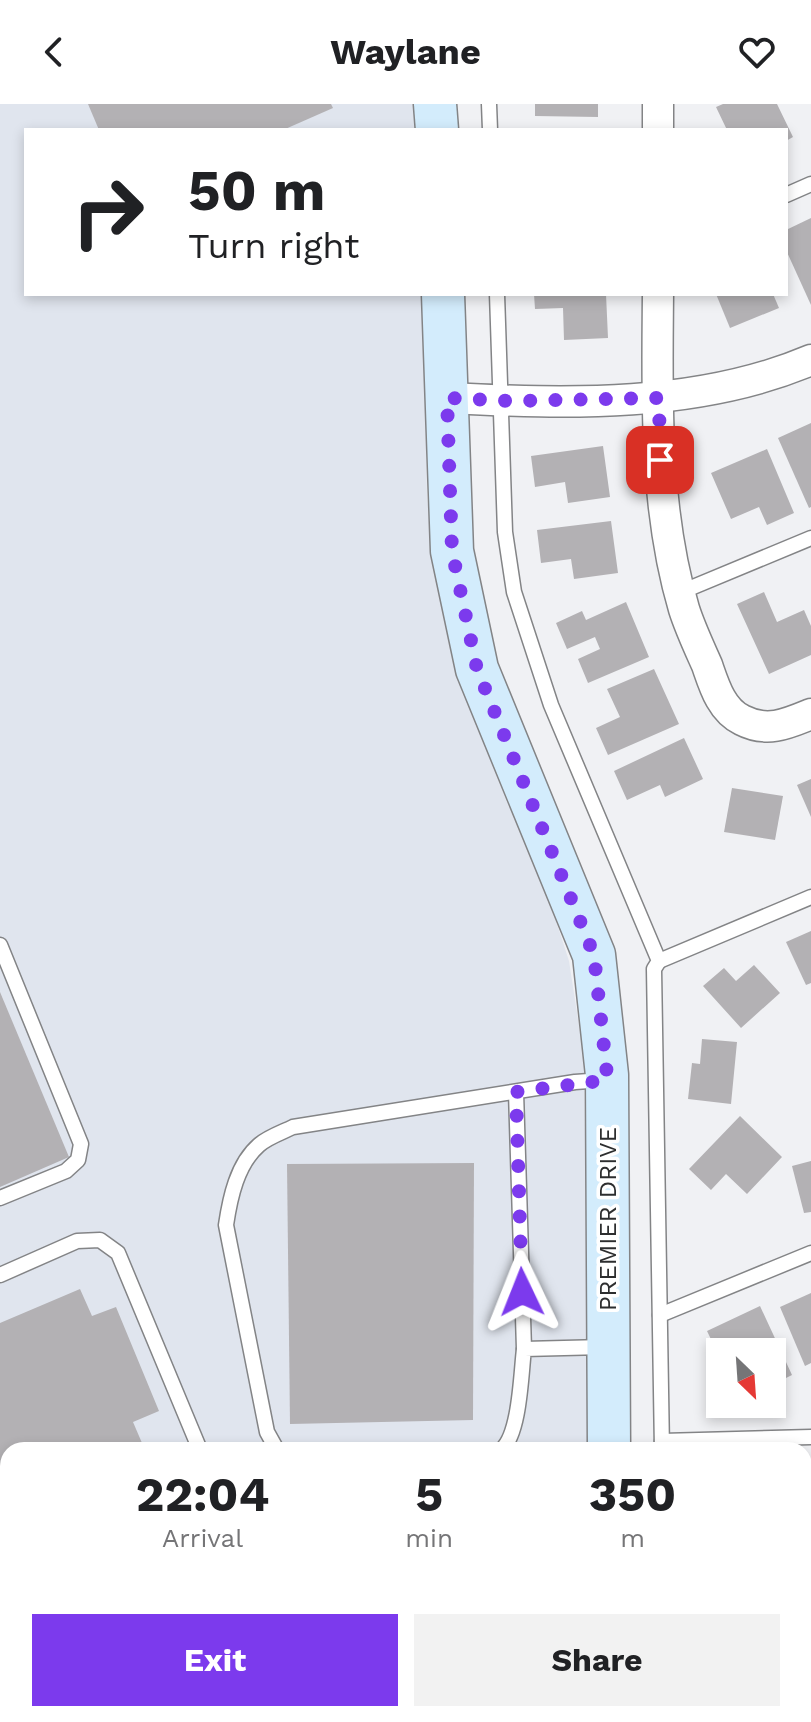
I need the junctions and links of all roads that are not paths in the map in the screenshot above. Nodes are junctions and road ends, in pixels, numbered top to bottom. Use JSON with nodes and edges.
{"nodes":[{"id":1,"x":435,"y":104,"type":"edge"},
{"id":2,"x":489,"y":104,"type":"edge"},
{"id":3,"x":658,"y":104,"type":"edge"},
{"id":4,"x":437,"y":128,"type":"edge"},
{"id":5,"x":490,"y":128,"type":"edge"},
{"id":6,"x":658,"y":128,"type":"edge"},
{"id":7,"x":811,"y":184,"type":"edge"},
{"id":8,"x":788,"y":194,"type":"edge"},
{"id":9,"x":443,"y":296,"type":"edge"},
{"id":10,"x":497,"y":296,"type":"edge"},
{"id":11,"x":658,"y":296,"type":"edge"},
{"id":12,"x":811,"y":360,"type":"edge"},
{"id":13,"x":447,"y":398,"type":"junction"},
{"id":14,"x":659,"y":398,"type":"junction"},
{"id":15,"x":500,"y":400,"type":"junction"},
{"id":16,"x":811,"y":538,"type":"edge"},
{"id":17,"x":681,"y":592,"type":"junction"},
{"id":18,"x":811,"y":714,"type":"edge"},
{"id":19,"x":811,"y":897,"type":"edge"},
{"id":20,"x":0,"y":945,"type":"edge"},
{"id":21,"x":659,"y":961,"type":"junction"},
{"id":22,"x":607,"y":1080,"type":"junction"},
{"id":23,"x":516,"y":1092,"type":"junction"},
{"id":24,"x":0,"y":1198,"type":"edge"},
{"id":25,"x":811,"y":1253,"type":"edge"},
{"id":26,"x":0,"y":1275,"type":"edge"},
{"id":27,"x":660,"y":1315,"type":"junction"},
{"id":28,"x":608,"y":1347,"type":"junction"},
{"id":29,"x":524,"y":1349,"type":"junction"},
{"id":30,"x":811,"y":1437,"type":"edge"},
{"id":31,"x":197,"y":1442,"type":"edge"},
{"id":32,"x":273,"y":1442,"type":"edge"},
{"id":33,"x":508,"y":1442,"type":"edge"},
{"id":34,"x":609,"y":1442,"type":"edge"},
{"id":35,"x":662,"y":1442,"type":"edge"},
{"id":36,"x":728,"y":1442,"type":"edge"}],
"edges":[{"from":1,"to":4,"type":"street"},
{"from":2,"to":5,"type":"lane"},
{"from":3,"to":6,"type":"street"},
{"from":7,"to":8,"type":"lane"},
{"from":9,"to":13,"type":"street","name":"PREMIER DRIVE"},
{"from":10,"to":15,"type":"lane"},
{"from":11,"to":14,"type":"street"},
{"from":12,"to":14,"type":"street"},
{"from":13,"to":15,"type":"street"},
{"from":13,"to":22,"type":"street","name":"PREMIER DRIVE"},
{"from":14,"to":15,"type":"street"},
{"from":14,"to":17,"type":"street"},
{"from":15,"to":21,"type":"lane"},
{"from":16,"to":17,"type":"lane"},
{"from":17,"to":18,"type":"street"},
{"from":19,"to":21,"type":"lane"},
{"from":20,"to":24,"type":"lane"},
{"from":21,"to":27,"type":"lane"},
{"from":22,"to":23,"type":"lane"},
{"from":22,"to":28,"type":"street","name":"PREMIER DRIVE"},
{"from":23,"to":29,"type":"lane"},
{"from":23,"to":32,"type":"lane"},
{"from":25,"to":27,"type":"lane"},
{"from":26,"to":31,"type":"lane"},
{"from":27,"to":35,"type":"lane"},
{"from":28,"to":29,"type":"lane"},
{"from":28,"to":34,"type":"street","name":"PREMIER DRIVE"},
{"from":29,"to":33,"type":"lane"},
{"from":30,"to":36,"type":"lane"}]}
